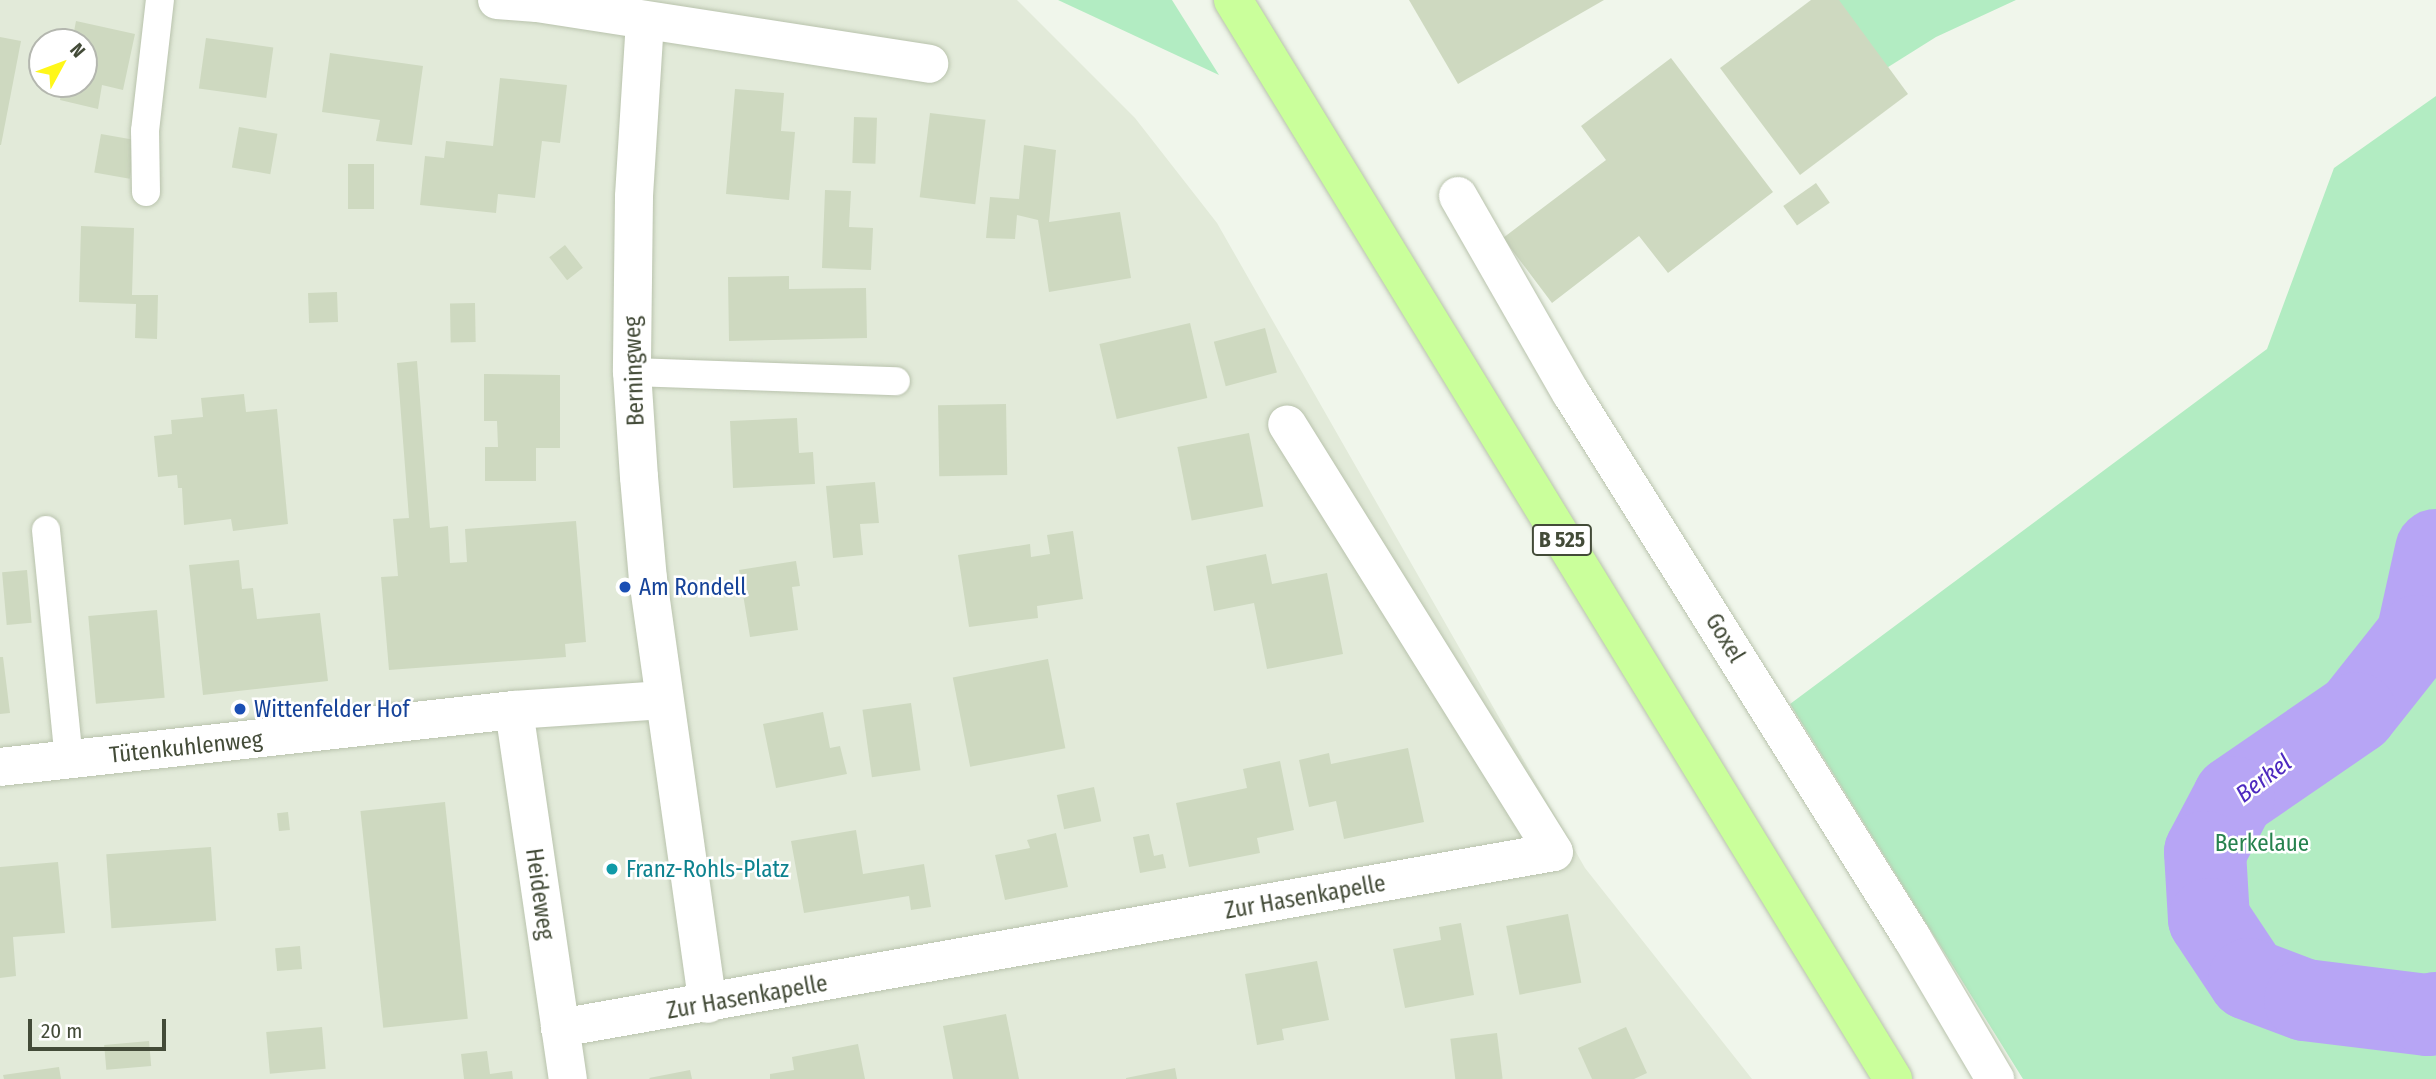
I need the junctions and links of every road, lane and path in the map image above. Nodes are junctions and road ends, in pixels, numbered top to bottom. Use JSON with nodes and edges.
{"nodes":[{"id":1,"x":160,"y":0,"type":"edge"},
{"id":2,"x":497,"y":0,"type":"edge"},
{"id":3,"x":1233,"y":0,"type":"edge"},
{"id":4,"x":645,"y":21,"type":"junction"},
{"id":5,"x":929,"y":64,"type":"dead end"},
{"id":6,"x":145,"y":192,"type":"dead end"},
{"id":7,"x":1458,"y":196,"type":"dead end"},
{"id":8,"x":632,"y":372,"type":"junction"},
{"id":9,"x":896,"y":381,"type":"dead end"},
{"id":10,"x":1287,"y":424,"type":"dead end"},
{"id":11,"x":46,"y":530,"type":"dead end"},
{"id":12,"x":664,"y":700,"type":"junction"},
{"id":13,"x":514,"y":710,"type":"junction"},
{"id":14,"x":69,"y":760,"type":"junction"},
{"id":15,"x":0,"y":767,"type":"edge"},
{"id":16,"x":708,"y":1004,"type":"junction"},
{"id":17,"x":560,"y":1028,"type":"junction"},
{"id":18,"x":568,"y":1079,"type":"edge"},
{"id":19,"x":1893,"y":1079,"type":"edge"},
{"id":20,"x":1995,"y":1079,"type":"edge"}],
"edges":[{"from":1,"to":6,"type":"lane"},
{"from":2,"to":4,"type":"street"},
{"from":3,"to":19,"type":"main road","number":"B 525"},
{"from":4,"to":5,"type":"street"},
{"from":4,"to":8,"type":"street","name":"Berningweg"},
{"from":7,"to":20,"type":"street","name":"Goxel"},
{"from":8,"to":9,"type":"lane"},
{"from":8,"to":12,"type":"street","name":"Berningweg"},
{"from":10,"to":16,"type":"street","name":"Zur Hasenkapelle"},
{"from":11,"to":14,"type":"lane"},
{"from":12,"to":13,"type":"street","name":"Tütenkuhlenweg"},
{"from":12,"to":16,"type":"street","name":"Berningweg"},
{"from":13,"to":14,"type":"street","name":"Tütenkuhlenweg"},
{"from":13,"to":17,"type":"street","name":"Heideweg"},
{"from":14,"to":15,"type":"street","name":"Tütenkuhlenweg"},
{"from":16,"to":17,"type":"street","name":"Zur Hasenkapelle"},
{"from":17,"to":18,"type":"street","name":"Heideweg"}]}
